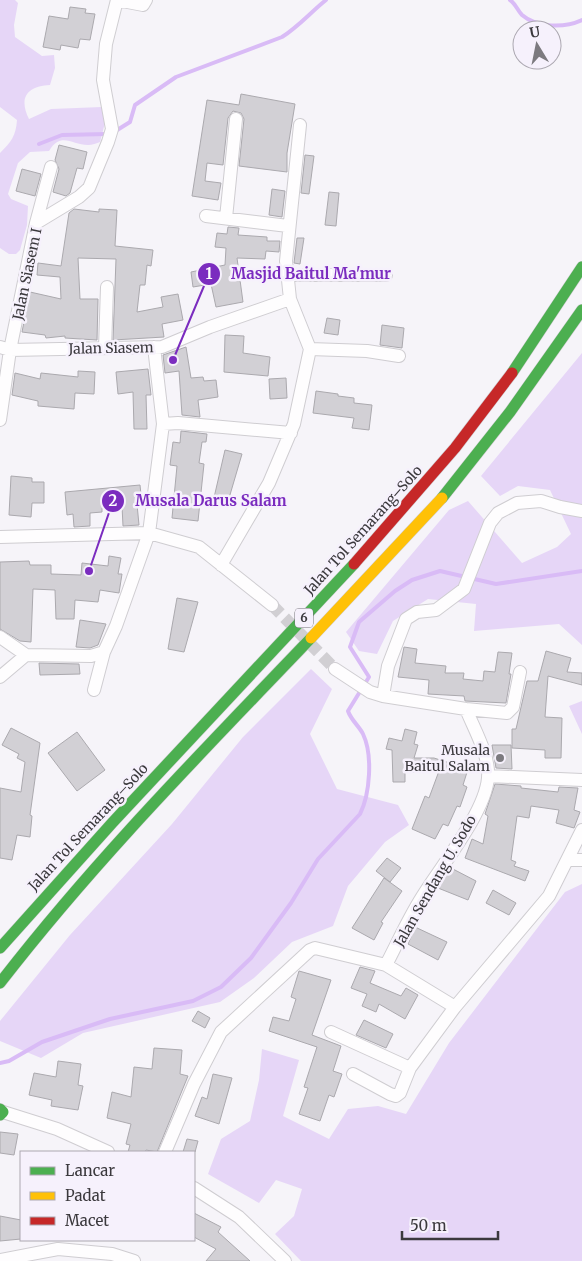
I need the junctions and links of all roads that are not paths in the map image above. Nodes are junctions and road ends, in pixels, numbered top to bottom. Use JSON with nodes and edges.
{"nodes":[{"id":1,"x":117,"y":0,"type":"edge"},
{"id":2,"x":146,"y":0,"type":"edge"},
{"id":3,"x":236,"y":119,"type":"dead end"},
{"id":4,"x":300,"y":125,"type":"dead end"},
{"id":5,"x":51,"y":167,"type":"dead end"},
{"id":6,"x":206,"y":216,"type":"dead end"},
{"id":7,"x":226,"y":218,"type":"junction"},
{"id":8,"x":36,"y":223,"type":"junction"},
{"id":9,"x":288,"y":226,"type":"junction"},
{"id":10,"x":582,"y":267,"type":"edge"},
{"id":11,"x":286,"y":275,"type":"junction"},
{"id":12,"x":386,"y":275,"type":"dead end"},
{"id":13,"x":107,"y":286,"type":"dead end"},
{"id":14,"x":290,"y":299,"type":"junction"},
{"id":15,"x":582,"y":310,"type":"edge"},
{"id":16,"x":154,"y":347,"type":"junction"},
{"id":17,"x":104,"y":348,"type":"junction"},
{"id":18,"x":5,"y":349,"type":"edge"},
{"id":19,"x":310,"y":349,"type":"junction"},
{"id":20,"x":398,"y":356,"type":"dead end"},
{"id":21,"x":0,"y":420,"type":"edge"},
{"id":22,"x":163,"y":424,"type":"junction"},
{"id":23,"x":291,"y":433,"type":"junction"},
{"id":24,"x":582,"y":511,"type":"edge"},
{"id":25,"x":150,"y":533,"type":"junction"},
{"id":26,"x":0,"y":537,"type":"edge"},
{"id":27,"x":221,"y":565,"type":"junction"},
{"id":28,"x":272,"y":604,"type":"tunnel mouth"},
{"id":29,"x":0,"y":637,"type":"edge"},
{"id":30,"x":104,"y":652,"type":"junction"},
{"id":31,"x":26,"y":655,"type":"junction"},
{"id":32,"x":335,"y":669,"type":"tunnel mouth"},
{"id":33,"x":520,"y":672,"type":"dead end"},
{"id":34,"x":0,"y":677,"type":"edge"},
{"id":35,"x":94,"y":690,"type":"dead end"},
{"id":36,"x":383,"y":696,"type":"junction"},
{"id":37,"x":466,"y":709,"type":"junction"},
{"id":38,"x":488,"y":776,"type":"junction"},
{"id":39,"x":582,"y":780,"type":"edge"},
{"id":40,"x":582,"y":830,"type":"edge"},
{"id":41,"x":568,"y":860,"type":"junction"},
{"id":42,"x":582,"y":860,"type":"edge"},
{"id":43,"x":0,"y":948,"type":"edge"},
{"id":44,"x":386,"y":965,"type":"junction"},
{"id":45,"x":0,"y":983,"type":"edge"},
{"id":46,"x":455,"y":1007,"type":"junction"},
{"id":47,"x":331,"y":1032,"type":"dead end"},
{"id":48,"x":410,"y":1068,"type":"junction"},
{"id":49,"x":352,"y":1074,"type":"dead end"},
{"id":50,"x":1,"y":1112,"type":"edge"},
{"id":51,"x":106,"y":1151,"type":"edge"},
{"id":52,"x":165,"y":1151,"type":"edge"},
{"id":53,"x":195,"y":1189,"type":"edge"},
{"id":54,"x":0,"y":1260,"type":"edge"},
{"id":55,"x":134,"y":1261,"type":"edge"},
{"id":56,"x":285,"y":1261,"type":"edge"}],
"edges":[{"from":1,"to":2,"type":"street"},
{"from":1,"to":8,"type":"street","name":"Jalan Siasem I"},
{"from":3,"to":7,"type":"street"},
{"from":4,"to":9,"type":"street"},
{"from":5,"to":8,"type":"street"},
{"from":6,"to":7,"type":"street"},
{"from":7,"to":9,"type":"street"},
{"from":8,"to":18,"type":"street","name":"Jalan Siasem I"},
{"from":9,"to":11,"type":"street"},
{"from":10,"to":43,"type":"highway","name":"Jalan Tol Semarang–Solo","number":"6"},
{"from":11,"to":12,"type":"street"},
{"from":11,"to":14,"type":"street"},
{"from":13,"to":17,"type":"street"},
{"from":14,"to":16,"type":"street","name":"Jalan Siasem"},
{"from":14,"to":19,"type":"street"},
{"from":15,"to":45,"type":"highway","number":"6"},
{"from":16,"to":17,"type":"street","name":"Jalan Siasem"},
{"from":16,"to":22,"type":"street"},
{"from":17,"to":18,"type":"street","name":"Jalan Siasem"},
{"from":18,"to":21,"type":"street","name":"Jalan Siasem I"},
{"from":19,"to":20,"type":"street"},
{"from":19,"to":23,"type":"street"},
{"from":22,"to":23,"type":"street"},
{"from":22,"to":25,"type":"street"},
{"from":23,"to":27,"type":"street"},
{"from":24,"to":36,"type":"street"},
{"from":25,"to":26,"type":"street"},
{"from":25,"to":27,"type":"street"},
{"from":25,"to":30,"type":"street"},
{"from":27,"to":28,"type":"street"},
{"from":29,"to":31,"type":"street"},
{"from":30,"to":31,"type":"street"},
{"from":30,"to":35,"type":"street"},
{"from":31,"to":34,"type":"street"},
{"from":32,"to":36,"type":"street"},
{"from":33,"to":37,"type":"street"},
{"from":36,"to":37,"type":"street"},
{"from":37,"to":38,"type":"street","name":"Jalan Sendang U. Sodo"},
{"from":38,"to":39,"type":"street"},
{"from":38,"to":44,"type":"street","name":"Jalan Sendang U. Sodo"},
{"from":40,"to":41,"type":"street"},
{"from":41,"to":42,"type":"street"},
{"from":41,"to":46,"type":"street"},
{"from":44,"to":46,"type":"street"},
{"from":44,"to":52,"type":"street"},
{"from":46,"to":48,"type":"street"},
{"from":47,"to":48,"type":"street"},
{"from":48,"to":49,"type":"street"},
{"from":50,"to":51,"type":"street"},
{"from":53,"to":56,"type":"street"},
{"from":54,"to":55,"type":"street"}]}
